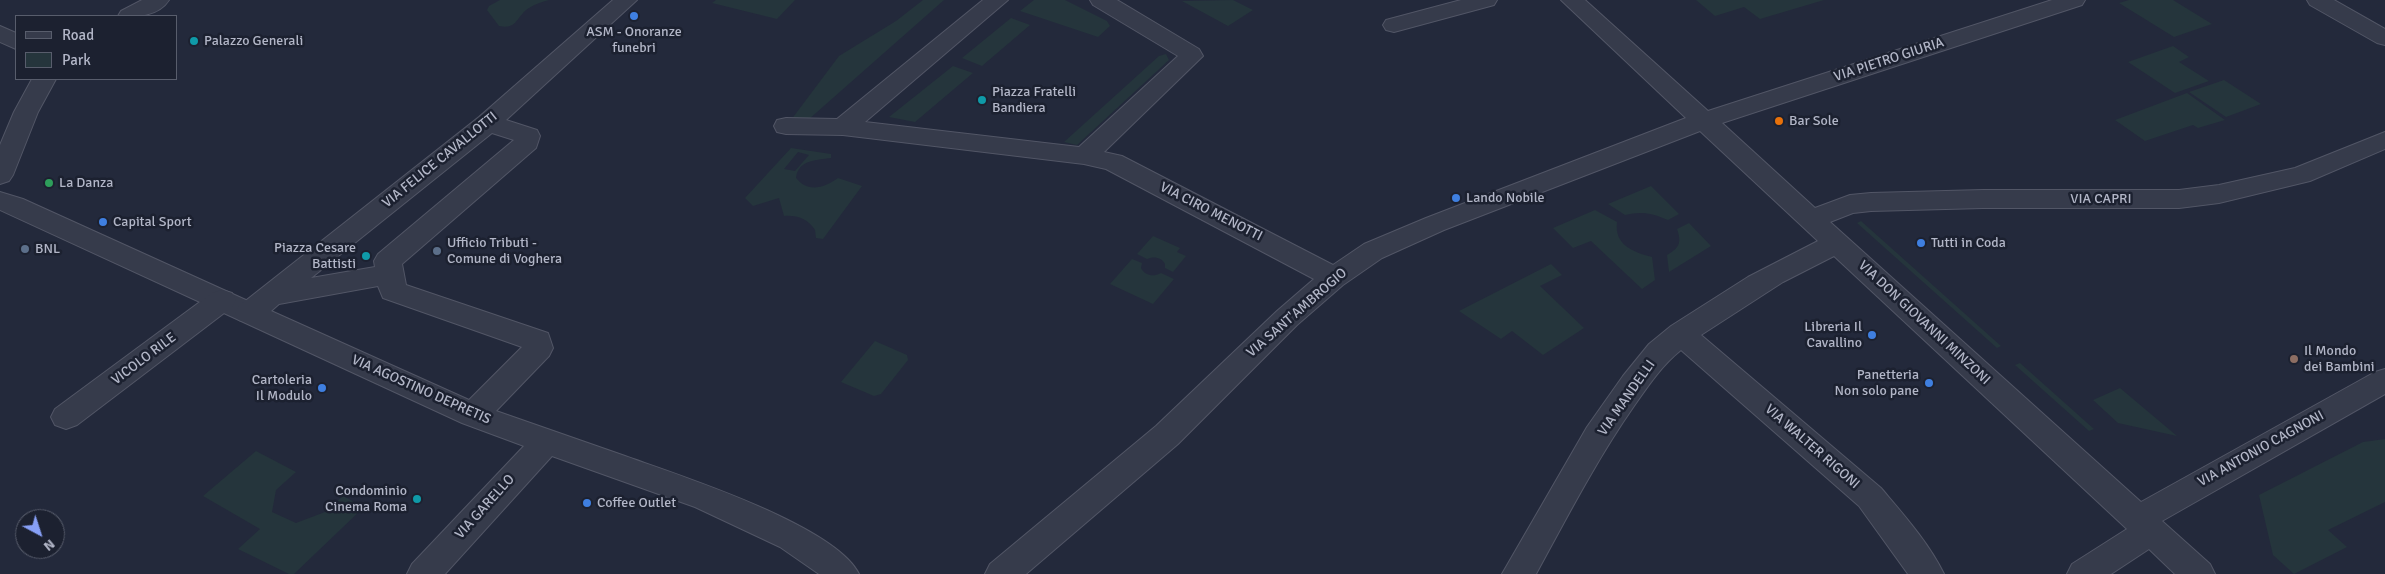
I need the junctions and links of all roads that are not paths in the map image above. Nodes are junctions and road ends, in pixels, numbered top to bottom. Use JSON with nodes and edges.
{"nodes":[{"id":1,"x":158,"y":0,"type":"edge"},
{"id":2,"x":626,"y":0,"type":"edge"},
{"id":3,"x":998,"y":0,"type":"edge"},
{"id":4,"x":1101,"y":0,"type":"edge"},
{"id":5,"x":1486,"y":0,"type":"edge"},
{"id":6,"x":1572,"y":0,"type":"edge"},
{"id":7,"x":2074,"y":0,"type":"edge"},
{"id":8,"x":2318,"y":0,"type":"edge"},
{"id":9,"x":131,"y":15,"type":"edge"},
{"id":10,"x":1394,"y":25,"type":"dead end"},
{"id":11,"x":0,"y":33,"type":"edge"},
{"id":12,"x":2385,"y":38,"type":"edge"},
{"id":13,"x":15,"y":41,"type":"edge"},
{"id":14,"x":43,"y":80,"type":"edge"},
{"id":15,"x":26,"y":112,"type":"junction"},
{"id":16,"x":0,"y":118,"type":"edge"},
{"id":17,"x":1700,"y":118,"type":"junction"},
{"id":18,"x":488,"y":123,"type":"junction"},
{"id":19,"x":786,"y":126,"type":"dead end"},
{"id":20,"x":843,"y":127,"type":"junction"},
{"id":21,"x":2385,"y":140,"type":"edge"},
{"id":22,"x":1084,"y":156,"type":"junction"},
{"id":23,"x":0,"y":176,"type":"edge"},
{"id":24,"x":0,"y":202,"type":"edge"},
{"id":25,"x":1811,"y":219,"type":"junction"},
{"id":26,"x":1838,"y":244,"type":"junction"},
{"id":27,"x":390,"y":274,"type":"junction"},
{"id":28,"x":1333,"y":278,"type":"junction"},
{"id":29,"x":222,"y":300,"type":"junction"},
{"id":30,"x":259,"y":304,"type":"junction"},
{"id":31,"x":1681,"y":334,"type":"junction"},
{"id":32,"x":2385,"y":380,"type":"edge"},
{"id":33,"x":2353,"y":398,"type":"junction"},
{"id":34,"x":2385,"y":402,"type":"edge"},
{"id":35,"x":473,"y":415,"type":"junction"},
{"id":36,"x":66,"y":417,"type":"dead end"},
{"id":37,"x":547,"y":441,"type":"junction"},
{"id":38,"x":2145,"y":525,"type":"junction"},
{"id":39,"x":424,"y":574,"type":"edge"},
{"id":40,"x":842,"y":574,"type":"edge"},
{"id":41,"x":1002,"y":574,"type":"edge"},
{"id":42,"x":1519,"y":574,"type":"edge"},
{"id":43,"x":1927,"y":574,"type":"edge"},
{"id":44,"x":2084,"y":574,"type":"edge"},
{"id":45,"x":2198,"y":574,"type":"edge"},
{"id":46,"x":2218,"y":574,"type":"edge"}],
"edges":[{"from":1,"to":9,"type":"street"},
{"from":2,"to":18,"type":"street","name":"VIA FELICE CAVALLOTTI"},
{"from":3,"to":20,"type":"street"},
{"from":4,"to":22,"type":"street"},
{"from":5,"to":10,"type":"street"},
{"from":6,"to":17,"type":"street","name":"VIA DON GIOVANNI MINZONI"},
{"from":7,"to":17,"type":"street","name":"VIA PIETRO GIURIA"},
{"from":8,"to":12,"type":"street"},
{"from":11,"to":13,"type":"street"},
{"from":14,"to":15,"type":"street"},
{"from":15,"to":16,"type":"street"},
{"from":15,"to":23,"type":"street"},
{"from":17,"to":25,"type":"street","name":"VIA DON GIOVANNI MINZONI"},
{"from":17,"to":28,"type":"street","name":"VIA SANT'AMBROGIO"},
{"from":18,"to":27,"type":"street"},
{"from":18,"to":30,"type":"street","name":"VIA FELICE CAVALLOTTI"},
{"from":19,"to":20,"type":"street"},
{"from":20,"to":22,"type":"street"},
{"from":21,"to":25,"type":"street","name":"VIA CAPRI"},
{"from":22,"to":28,"type":"street","name":"VIA CIRO MENOTTI"},
{"from":24,"to":29,"type":"street","name":"VIA AGOSTINO DEPRETIS"},
{"from":25,"to":26,"type":"street","name":"VIA DON GIOVANNI MINZONI"},
{"from":26,"to":31,"type":"street","name":"VIA MANDELLI"},
{"from":26,"to":38,"type":"street","name":"VIA DON GIOVANNI MINZONI"},
{"from":27,"to":30,"type":"street"},
{"from":27,"to":35,"type":"street"},
{"from":28,"to":41,"type":"street","name":"VIA SANT'AMBROGIO"},
{"from":29,"to":30,"type":"street","name":"VIA AGOSTINO DEPRETIS"},
{"from":29,"to":36,"type":"street","name":"VICOLO RILE"},
{"from":30,"to":35,"type":"street","name":"VIA AGOSTINO DEPRETIS"},
{"from":31,"to":42,"type":"street","name":"VIA MANDELLI"},
{"from":31,"to":43,"type":"street","name":"VIA WALTER RIGONI"},
{"from":32,"to":33,"type":"street","name":"VIA ANTONIO CAGNONI"},
{"from":33,"to":34,"type":"street"},
{"from":33,"to":38,"type":"street","name":"VIA ANTONIO CAGNONI"},
{"from":35,"to":37,"type":"street","name":"VIA AGOSTINO DEPRETIS"},
{"from":37,"to":39,"type":"street","name":"VIA GARELLO"},
{"from":37,"to":40,"type":"street","name":"VIA AGOSTINO DEPRETIS"},
{"from":38,"to":44,"type":"street","name":"VIA ANTONIO CAGNONI"},
{"from":38,"to":45,"type":"street","name":"VIA DON GIOVANNI MINZONI"},
{"from":38,"to":46,"type":"street","name":"VIA DON GIOVANNI MINZONI"}]}
